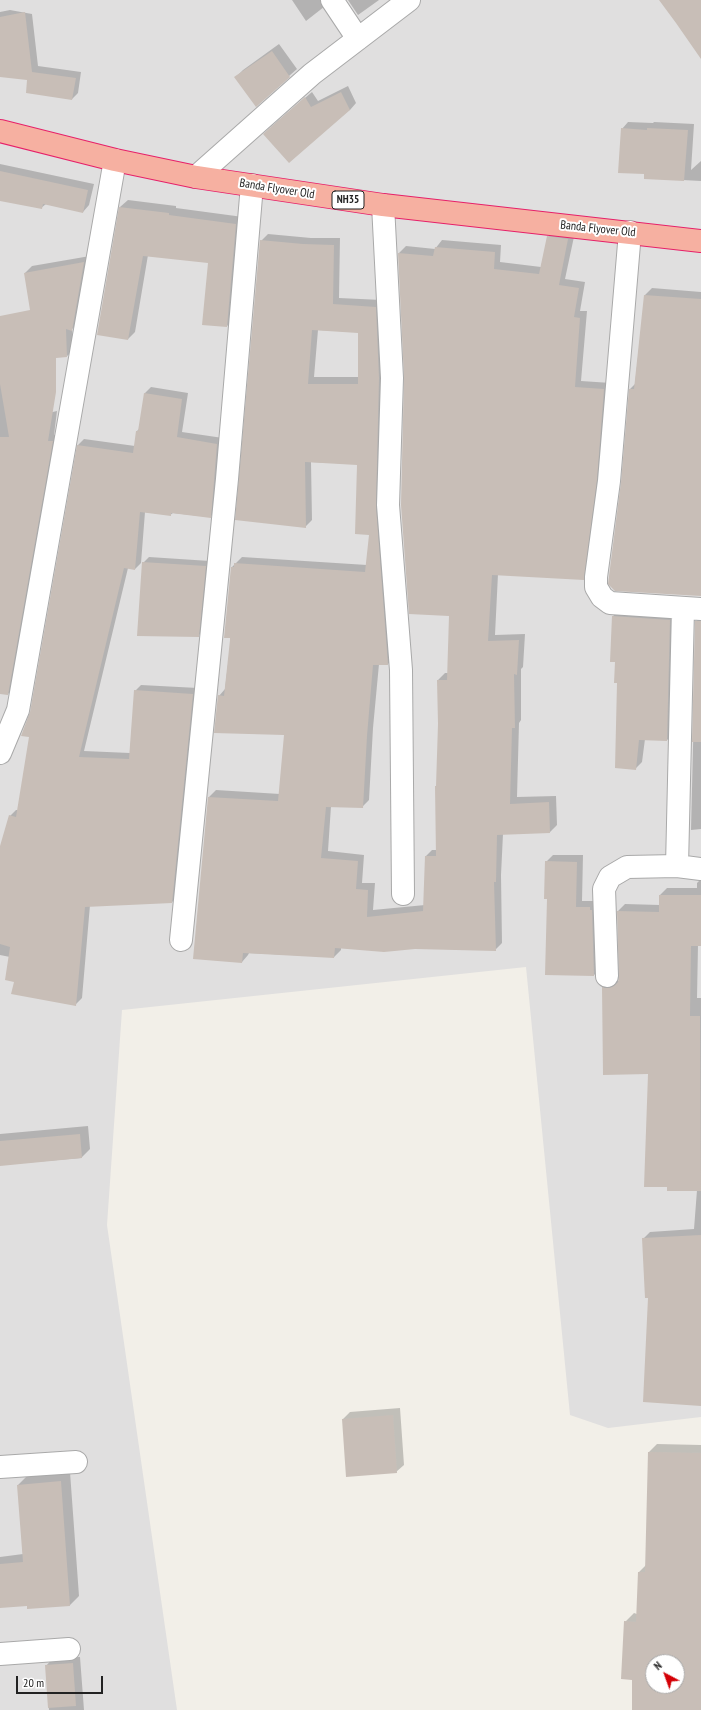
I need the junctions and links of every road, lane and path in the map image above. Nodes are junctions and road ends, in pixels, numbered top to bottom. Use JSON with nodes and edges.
{"nodes":[{"id":1,"x":332,"y":0,"type":"edge"},
{"id":2,"x":409,"y":0,"type":"edge"},
{"id":3,"x":358,"y":39,"type":"junction"},
{"id":4,"x":0,"y":131,"type":"edge"},
{"id":5,"x":115,"y":160,"type":"junction"},
{"id":6,"x":196,"y":177,"type":"junction"},
{"id":7,"x":252,"y":185,"type":"junction"},
{"id":8,"x":383,"y":205,"type":"junction"},
{"id":9,"x":630,"y":232,"type":"junction"},
{"id":10,"x":701,"y":241,"type":"edge"},
{"id":11,"x":692,"y":609,"type":"edge"},
{"id":12,"x":0,"y":753,"type":"edge"},
{"id":13,"x":677,"y":866,"type":"junction"},
{"id":14,"x":701,"y":869,"type":"edge"},
{"id":15,"x":403,"y":894,"type":"dead end"},
{"id":16,"x":181,"y":940,"type":"dead end"},
{"id":17,"x":607,"y":976,"type":"dead end"},
{"id":18,"x":76,"y":1462,"type":"dead end"},
{"id":19,"x":0,"y":1466,"type":"edge"},
{"id":20,"x":69,"y":1649,"type":"dead end"},
{"id":21,"x":0,"y":1654,"type":"edge"}],
"edges":[{"from":1,"to":3,"type":"street"},
{"from":2,"to":3,"type":"street"},
{"from":3,"to":6,"type":"street"},
{"from":4,"to":5,"type":"highway","name":"Banda Flyover Old","number":"NH35"},
{"from":5,"to":6,"type":"highway","name":"Banda Flyover Old","number":"NH35"},
{"from":5,"to":12,"type":"street"},
{"from":6,"to":7,"type":"highway","name":"Banda Flyover Old","number":"NH35"},
{"from":7,"to":8,"type":"highway","name":"Banda Flyover Old","number":"NH35"},
{"from":7,"to":16,"type":"street"},
{"from":8,"to":9,"type":"highway","name":"Banda Flyover Old","number":"NH35"},
{"from":8,"to":15,"type":"street"},
{"from":9,"to":10,"type":"highway","name":"Banda Flyover Old","number":"NH35"},
{"from":9,"to":11,"type":"street"},
{"from":11,"to":13,"type":"street"},
{"from":13,"to":14,"type":"street"},
{"from":13,"to":17,"type":"street"},
{"from":18,"to":19,"type":"street"},
{"from":20,"to":21,"type":"street"}]}
